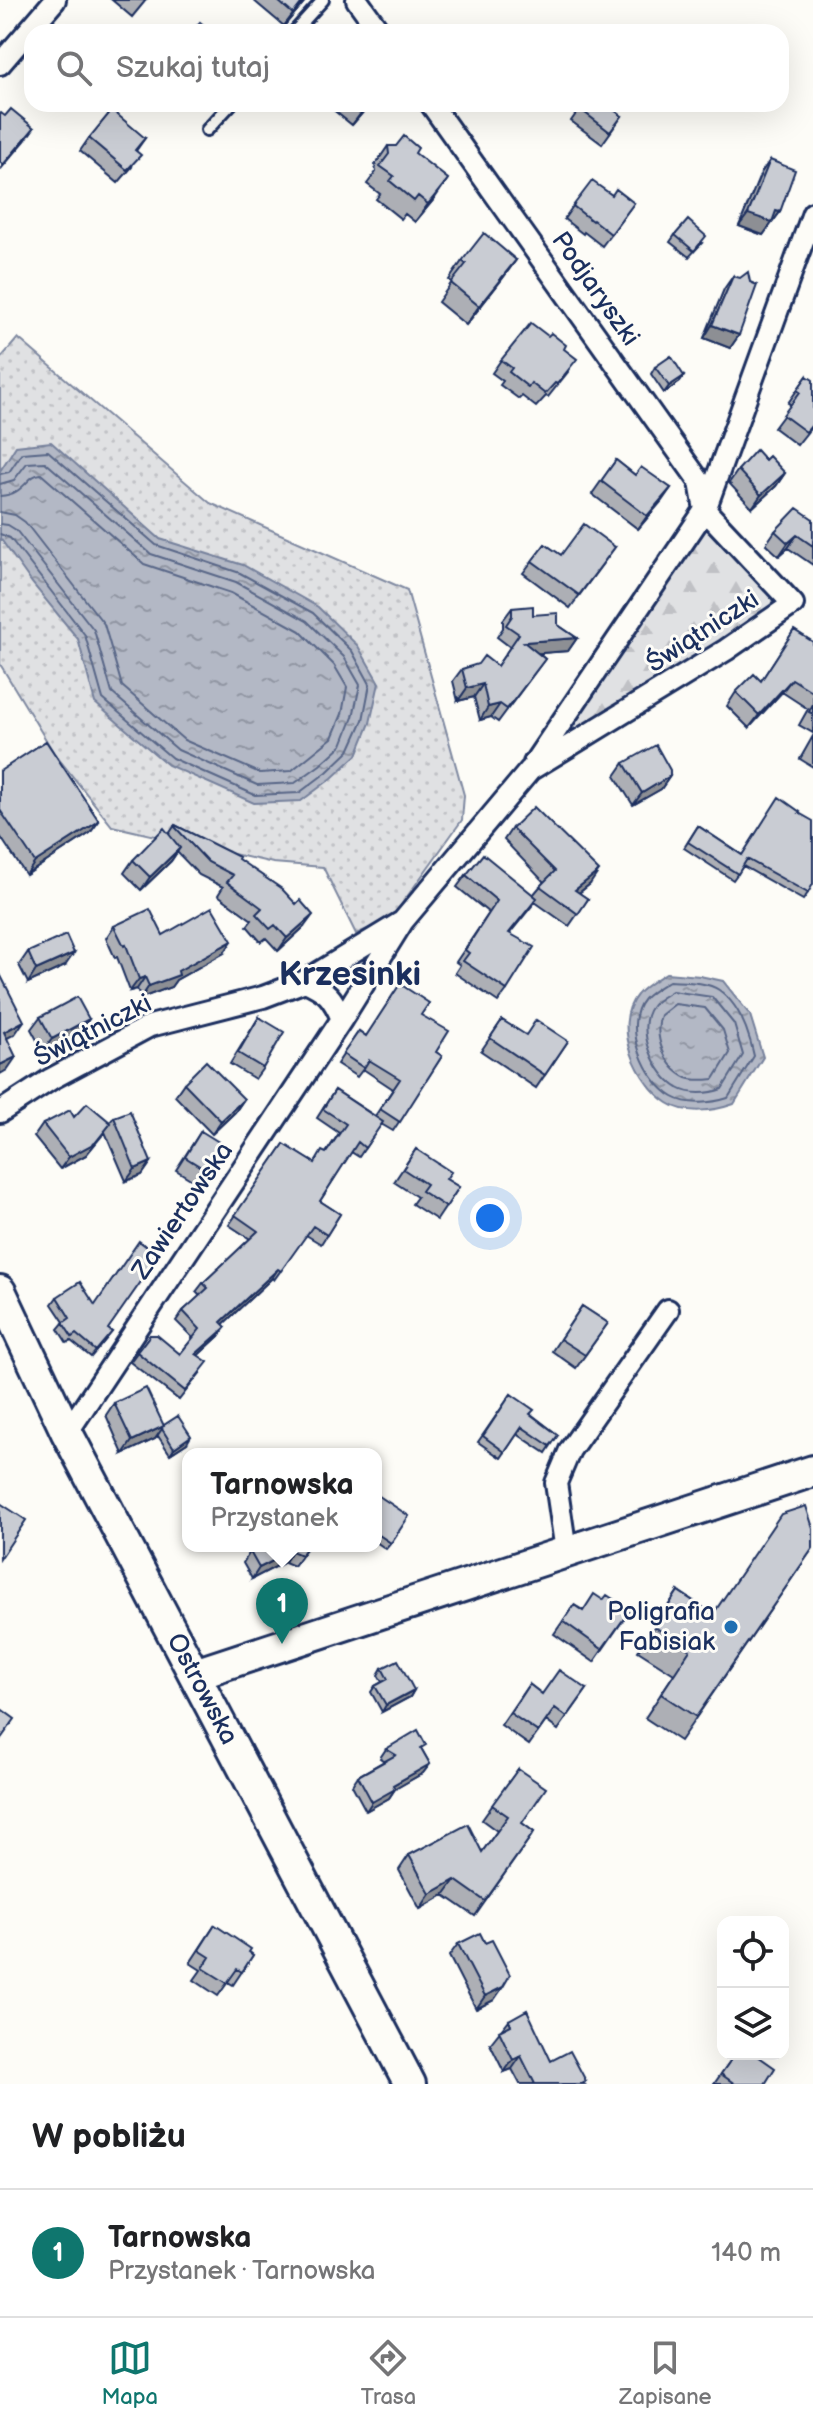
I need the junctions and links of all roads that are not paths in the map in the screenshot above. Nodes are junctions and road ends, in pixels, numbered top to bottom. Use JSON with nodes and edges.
{"nodes":[{"id":1,"x":55,"y":0,"type":"edge"},
{"id":2,"x":323,"y":0,"type":"edge"},
{"id":3,"x":357,"y":0,"type":"edge"},
{"id":4,"x":34,"y":24,"type":"edge"},
{"id":5,"x":301,"y":24,"type":"edge"},
{"id":6,"x":374,"y":24,"type":"edge"},
{"id":7,"x":24,"y":36,"type":"edge"},
{"id":8,"x":0,"y":64,"type":"edge"},
{"id":9,"x":224,"y":112,"type":"edge"},
{"id":10,"x":437,"y":112,"type":"edge"},
{"id":11,"x":207,"y":130,"type":"dead end"},
{"id":12,"x":813,"y":213,"type":"edge"},
{"id":13,"x":705,"y":510,"type":"junction"},
{"id":14,"x":803,"y":604,"type":"edge"},
{"id":15,"x":530,"y":770,"type":"junction"},
{"id":16,"x":403,"y":921,"type":"junction"},
{"id":17,"x":305,"y":981,"type":"junction"},
{"id":18,"x":342,"y":1019,"type":"junction"},
{"id":19,"x":0,"y":1112,"type":"edge"},
{"id":20,"x":0,"y":1291,"type":"edge"},
{"id":21,"x":668,"y":1310,"type":"dead end"},
{"id":22,"x":67,"y":1433,"type":"junction"},
{"id":23,"x":813,"y":1471,"type":"edge"},
{"id":24,"x":566,"y":1551,"type":"junction"},
{"id":25,"x":195,"y":1674,"type":"junction"},
{"id":26,"x":410,"y":2084,"type":"edge"}],
"edges":[{"from":1,"to":4,"type":"street"},
{"from":2,"to":5,"type":"lane"},
{"from":3,"to":6,"type":"street"},
{"from":7,"to":8,"type":"street"},
{"from":9,"to":11,"type":"lane"},
{"from":10,"to":13,"type":"street","name":"Podjaryszki"},
{"from":12,"to":13,"type":"street","name":"Świątniczki"},
{"from":13,"to":14,"type":"street","name":"Świątniczki"},
{"from":13,"to":15,"type":"street","name":"Świątniczki"},
{"from":14,"to":15,"type":"street","name":"Świątniczki"},
{"from":15,"to":16,"type":"street","name":"Świątniczki"},
{"from":16,"to":17,"type":"street","name":"Świątniczki"},
{"from":16,"to":18,"type":"street","name":"Świątniczki"},
{"from":17,"to":18,"type":"street"},
{"from":17,"to":19,"type":"street","name":"Świątniczki"},
{"from":18,"to":22,"type":"street","name":"Zawiertowska"},
{"from":20,"to":22,"type":"street","name":"Ostrowska"},
{"from":21,"to":24,"type":"street"},
{"from":22,"to":25,"type":"street","name":"Ostrowska"},
{"from":23,"to":24,"type":"street"},
{"from":24,"to":25,"type":"street"},
{"from":25,"to":26,"type":"street","name":"Ostrowska"}]}
